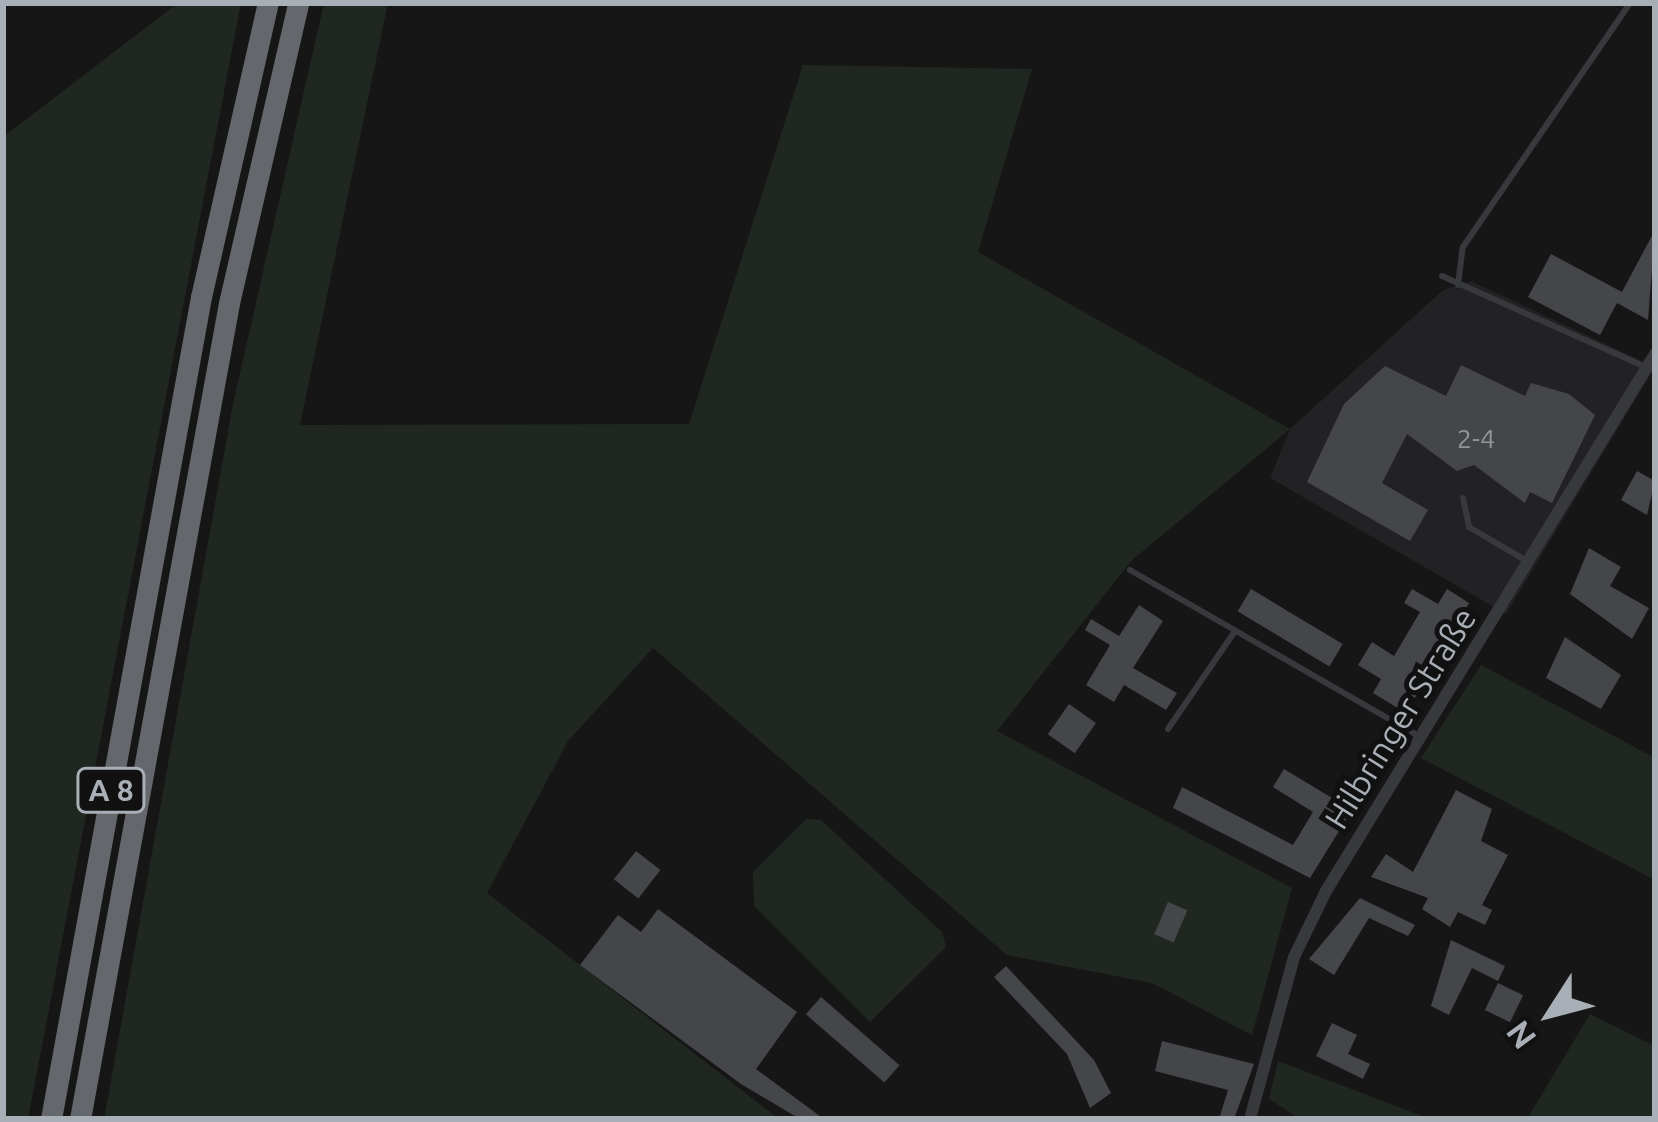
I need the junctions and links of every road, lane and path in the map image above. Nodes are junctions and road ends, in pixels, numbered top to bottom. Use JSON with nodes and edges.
{"nodes":[{"id":1,"x":268,"y":3,"type":"edge"},
{"id":2,"x":298,"y":3,"type":"edge"},
{"id":3,"x":1630,"y":3,"type":"edge"},
{"id":4,"x":1442,"y":276,"type":"dead end"},
{"id":5,"x":1458,"y":285,"type":"junction"},
{"id":6,"x":1655,"y":354,"type":"edge"},
{"id":7,"x":1646,"y":368,"type":"junction"},
{"id":8,"x":1463,"y":498,"type":"dead end"},
{"id":9,"x":1528,"y":562,"type":"junction"},
{"id":10,"x":1130,"y":569,"type":"dead end"},
{"id":11,"x":1235,"y":631,"type":"junction"},
{"id":12,"x":1168,"y":729,"type":"dead end"},
{"id":13,"x":1420,"y":737,"type":"junction"},
{"id":14,"x":51,"y":1119,"type":"edge"},
{"id":15,"x":80,"y":1119,"type":"edge"},
{"id":16,"x":1250,"y":1119,"type":"edge"}],
"edges":[{"from":1,"to":14,"type":"highway","number":"A 8"},
{"from":2,"to":15,"type":"highway","number":"A 8"},
{"from":3,"to":5,"type":"lane"},
{"from":4,"to":5,"type":"lane"},
{"from":5,"to":7,"type":"lane"},
{"from":6,"to":7,"type":"street","name":"Hilbringer Straße"},
{"from":7,"to":9,"type":"street","name":"Hilbringer Straße"},
{"from":8,"to":9,"type":"lane"},
{"from":9,"to":13,"type":"street","name":"Hilbringer Straße"},
{"from":10,"to":11,"type":"lane"},
{"from":11,"to":12,"type":"lane"},
{"from":11,"to":13,"type":"lane"},
{"from":13,"to":16,"type":"street","name":"Hilbringer Straße"}]}
